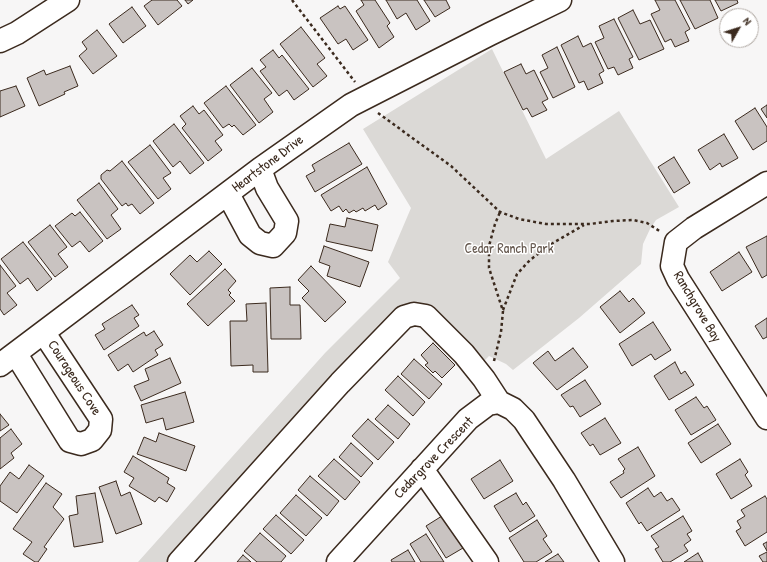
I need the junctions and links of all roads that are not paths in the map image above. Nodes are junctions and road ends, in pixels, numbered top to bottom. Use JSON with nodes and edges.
{"nodes":[{"id":1,"x":68,"y":0,"type":"edge"},
{"id":2,"x":560,"y":0,"type":"edge"},
{"id":3,"x":0,"y":41,"type":"edge"},
{"id":4,"x":260,"y":169,"type":"junction"},
{"id":5,"x":767,"y":183,"type":"edge"},
{"id":6,"x":228,"y":194,"type":"junction"},
{"id":7,"x":44,"y":333,"type":"junction"},
{"id":8,"x":8,"y":359,"type":"edge"},
{"id":9,"x":499,"y":402,"type":"junction"},
{"id":10,"x":767,"y":418,"type":"edge"},
{"id":11,"x":422,"y":469,"type":"junction"},
{"id":12,"x":179,"y":562,"type":"edge"},
{"id":13,"x":338,"y":562,"type":"edge"},
{"id":14,"x":487,"y":562,"type":"edge"},
{"id":15,"x":613,"y":562,"type":"edge"}],
"edges":[{"from":1,"to":3,"type":"street"},
{"from":2,"to":4,"type":"street","name":"Heartstone Drive"},
{"from":4,"to":6,"type":"street","name":"Heartstone Drive"},
{"from":4,"to":6,"type":"street"},
{"from":5,"to":10,"type":"street","name":"Ranchgrove Bay"},
{"from":6,"to":7,"type":"street","name":"Heartstone Drive"},
{"from":7,"to":8,"type":"street","name":"Heartstone Drive"},
{"from":7,"to":8,"type":"street","name":"Courageous Cove"},
{"from":9,"to":11,"type":"street","name":"Cedargrove Crescent"},
{"from":9,"to":12,"type":"street"},
{"from":9,"to":15,"type":"street"},
{"from":11,"to":13,"type":"street","name":"Cedargrove Crescent"},
{"from":11,"to":14,"type":"street"}]}
